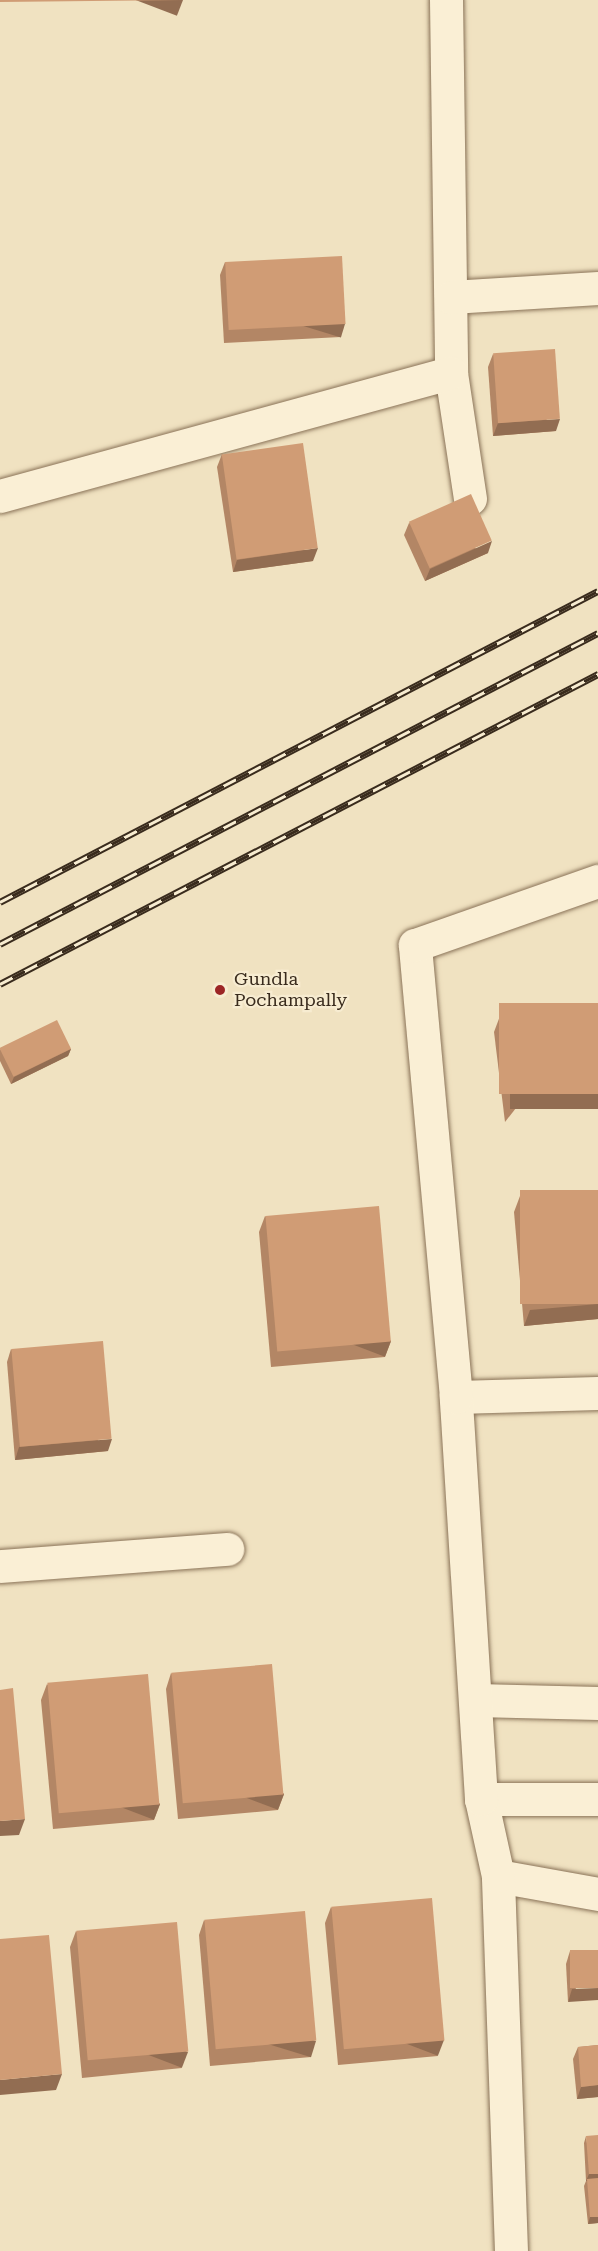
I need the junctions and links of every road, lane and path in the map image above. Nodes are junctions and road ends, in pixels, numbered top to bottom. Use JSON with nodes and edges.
{"nodes":[{"id":1,"x":446,"y":0,"type":"edge"},
{"id":2,"x":598,"y":288,"type":"edge"},
{"id":3,"x":451,"y":297,"type":"junction"},
{"id":4,"x":452,"y":373,"type":"junction"},
{"id":5,"x":0,"y":496,"type":"edge"},
{"id":6,"x":470,"y":498,"type":"edge"},
{"id":7,"x":598,"y":881,"type":"edge"},
{"id":8,"x":598,"y":1393,"type":"edge"},
{"id":9,"x":456,"y":1397,"type":"junction"},
{"id":10,"x":227,"y":1549,"type":"dead end"},
{"id":11,"x":0,"y":1566,"type":"edge"},
{"id":12,"x":476,"y":1701,"type":"junction"},
{"id":13,"x":598,"y":1703,"type":"edge"},
{"id":14,"x":481,"y":1799,"type":"junction"},
{"id":15,"x":598,"y":1799,"type":"edge"},
{"id":16,"x":498,"y":1876,"type":"junction"},
{"id":17,"x":598,"y":1894,"type":"edge"},
{"id":18,"x":511,"y":2251,"type":"edge"}],
"edges":[{"from":1,"to":3,"type":"street"},
{"from":2,"to":3,"type":"street"},
{"from":3,"to":4,"type":"street"},
{"from":4,"to":5,"type":"street"},
{"from":4,"to":6,"type":"street"},
{"from":7,"to":9,"type":"street"},
{"from":8,"to":9,"type":"street"},
{"from":9,"to":12,"type":"street"},
{"from":10,"to":11,"type":"street"},
{"from":12,"to":13,"type":"street"},
{"from":12,"to":14,"type":"street"},
{"from":14,"to":15,"type":"street"},
{"from":14,"to":16,"type":"street"},
{"from":16,"to":17,"type":"street"},
{"from":16,"to":18,"type":"street"}]}
